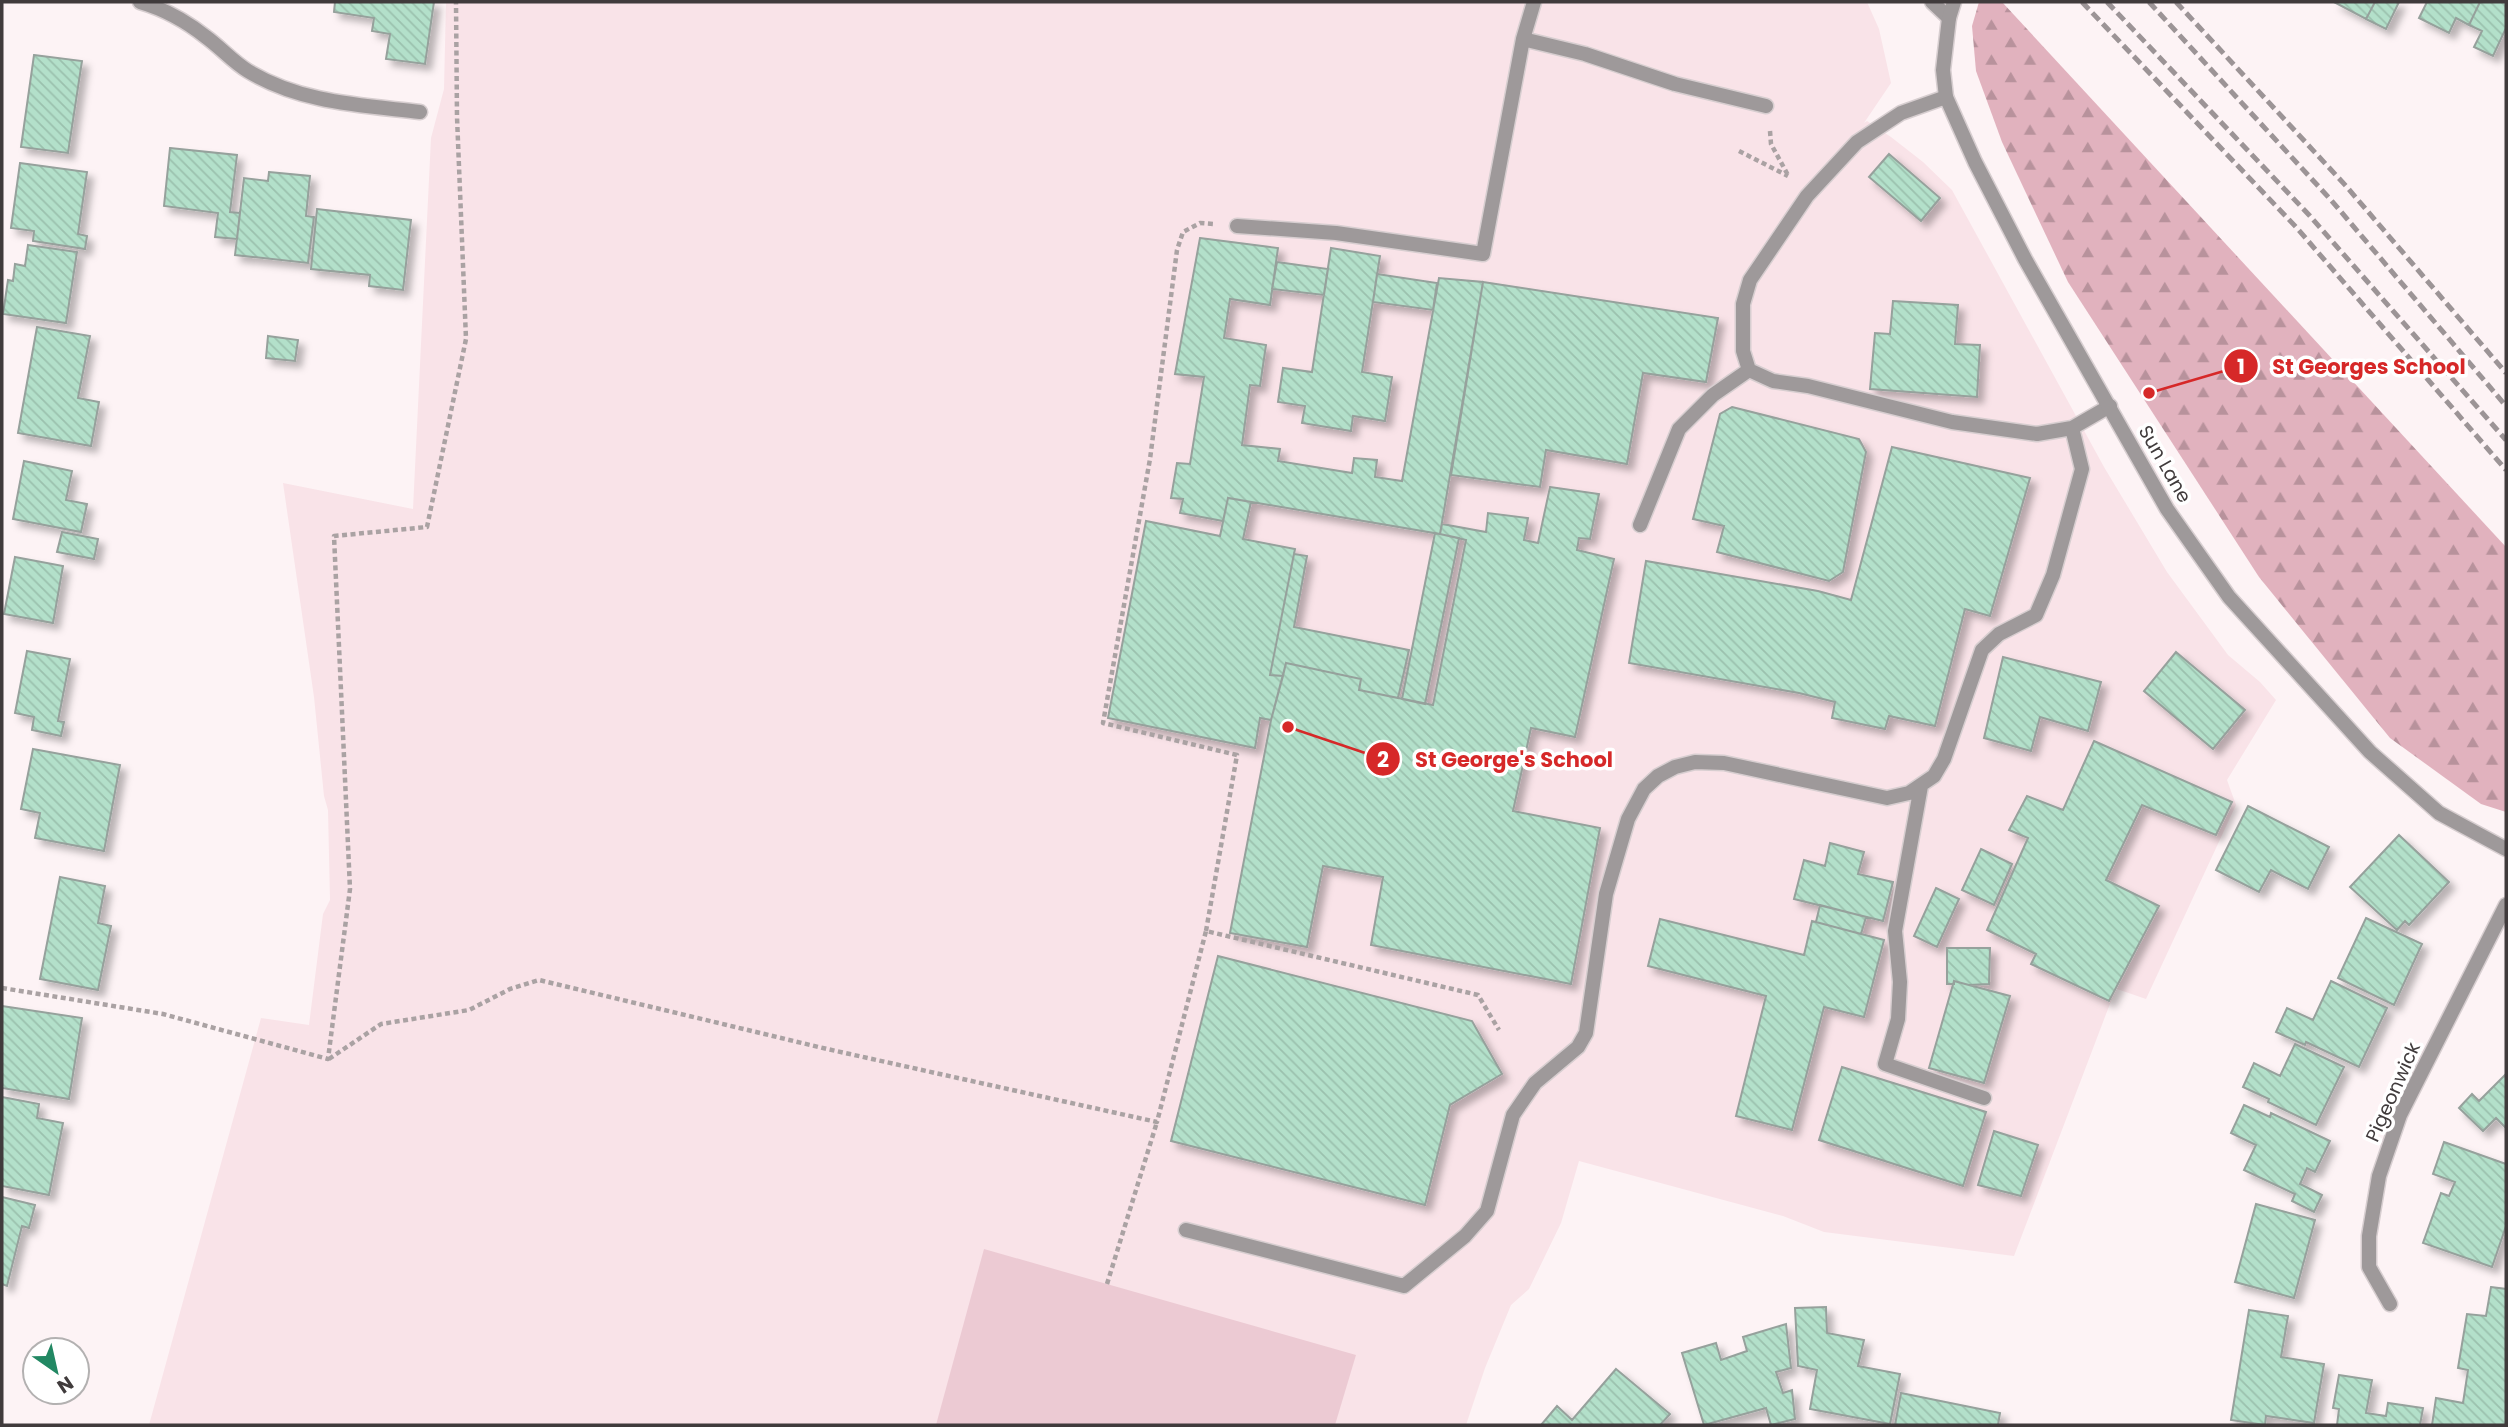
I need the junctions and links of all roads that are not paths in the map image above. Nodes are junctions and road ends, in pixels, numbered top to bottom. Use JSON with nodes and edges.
{"nodes":[{"id":1,"x":140,"y":2,"type":"edge"},
{"id":2,"x":1534,"y":2,"type":"edge"},
{"id":3,"x":1932,"y":2,"type":"edge"},
{"id":4,"x":1954,"y":2,"type":"edge"},
{"id":5,"x":1949,"y":18,"type":"junction"},
{"id":6,"x":1522,"y":39,"type":"junction"},
{"id":7,"x":1946,"y":97,"type":"junction"},
{"id":8,"x":1766,"y":106,"type":"road end"},
{"id":9,"x":420,"y":112,"type":"dead end"},
{"id":10,"x":1237,"y":226,"type":"road end"},
{"id":11,"x":1749,"y":370,"type":"junction"},
{"id":12,"x":2110,"y":406,"type":"junction"},
{"id":13,"x":2072,"y":428,"type":"junction"},
{"id":14,"x":1640,"y":525,"type":"dead end"},
{"id":15,"x":1921,"y":786,"type":"junction"},
{"id":16,"x":2506,"y":849,"type":"edge"},
{"id":17,"x":2506,"y":905,"type":"edge"},
{"id":18,"x":1984,"y":1098,"type":"dead end"},
{"id":19,"x":1186,"y":1230,"type":"dead end"},
{"id":20,"x":2390,"y":1304,"type":"dead end"}],
"edges":[{"from":1,"to":9,"type":"street"},
{"from":2,"to":6,"type":"street"},
{"from":3,"to":5,"type":"street"},
{"from":4,"to":5,"type":"street","name":"Sun Lane"},
{"from":5,"to":7,"type":"street","name":"Sun Lane"},
{"from":6,"to":8,"type":"street"},
{"from":6,"to":10,"type":"street"},
{"from":7,"to":11,"type":"street"},
{"from":7,"to":12,"type":"street","name":"Sun Lane"},
{"from":11,"to":13,"type":"street"},
{"from":11,"to":14,"type":"street"},
{"from":12,"to":13,"type":"street"},
{"from":12,"to":16,"type":"street","name":"Sun Lane"},
{"from":13,"to":15,"type":"street"},
{"from":15,"to":18,"type":"street"},
{"from":15,"to":19,"type":"street"},
{"from":17,"to":20,"type":"street","name":"Pigeonwick"}]}
